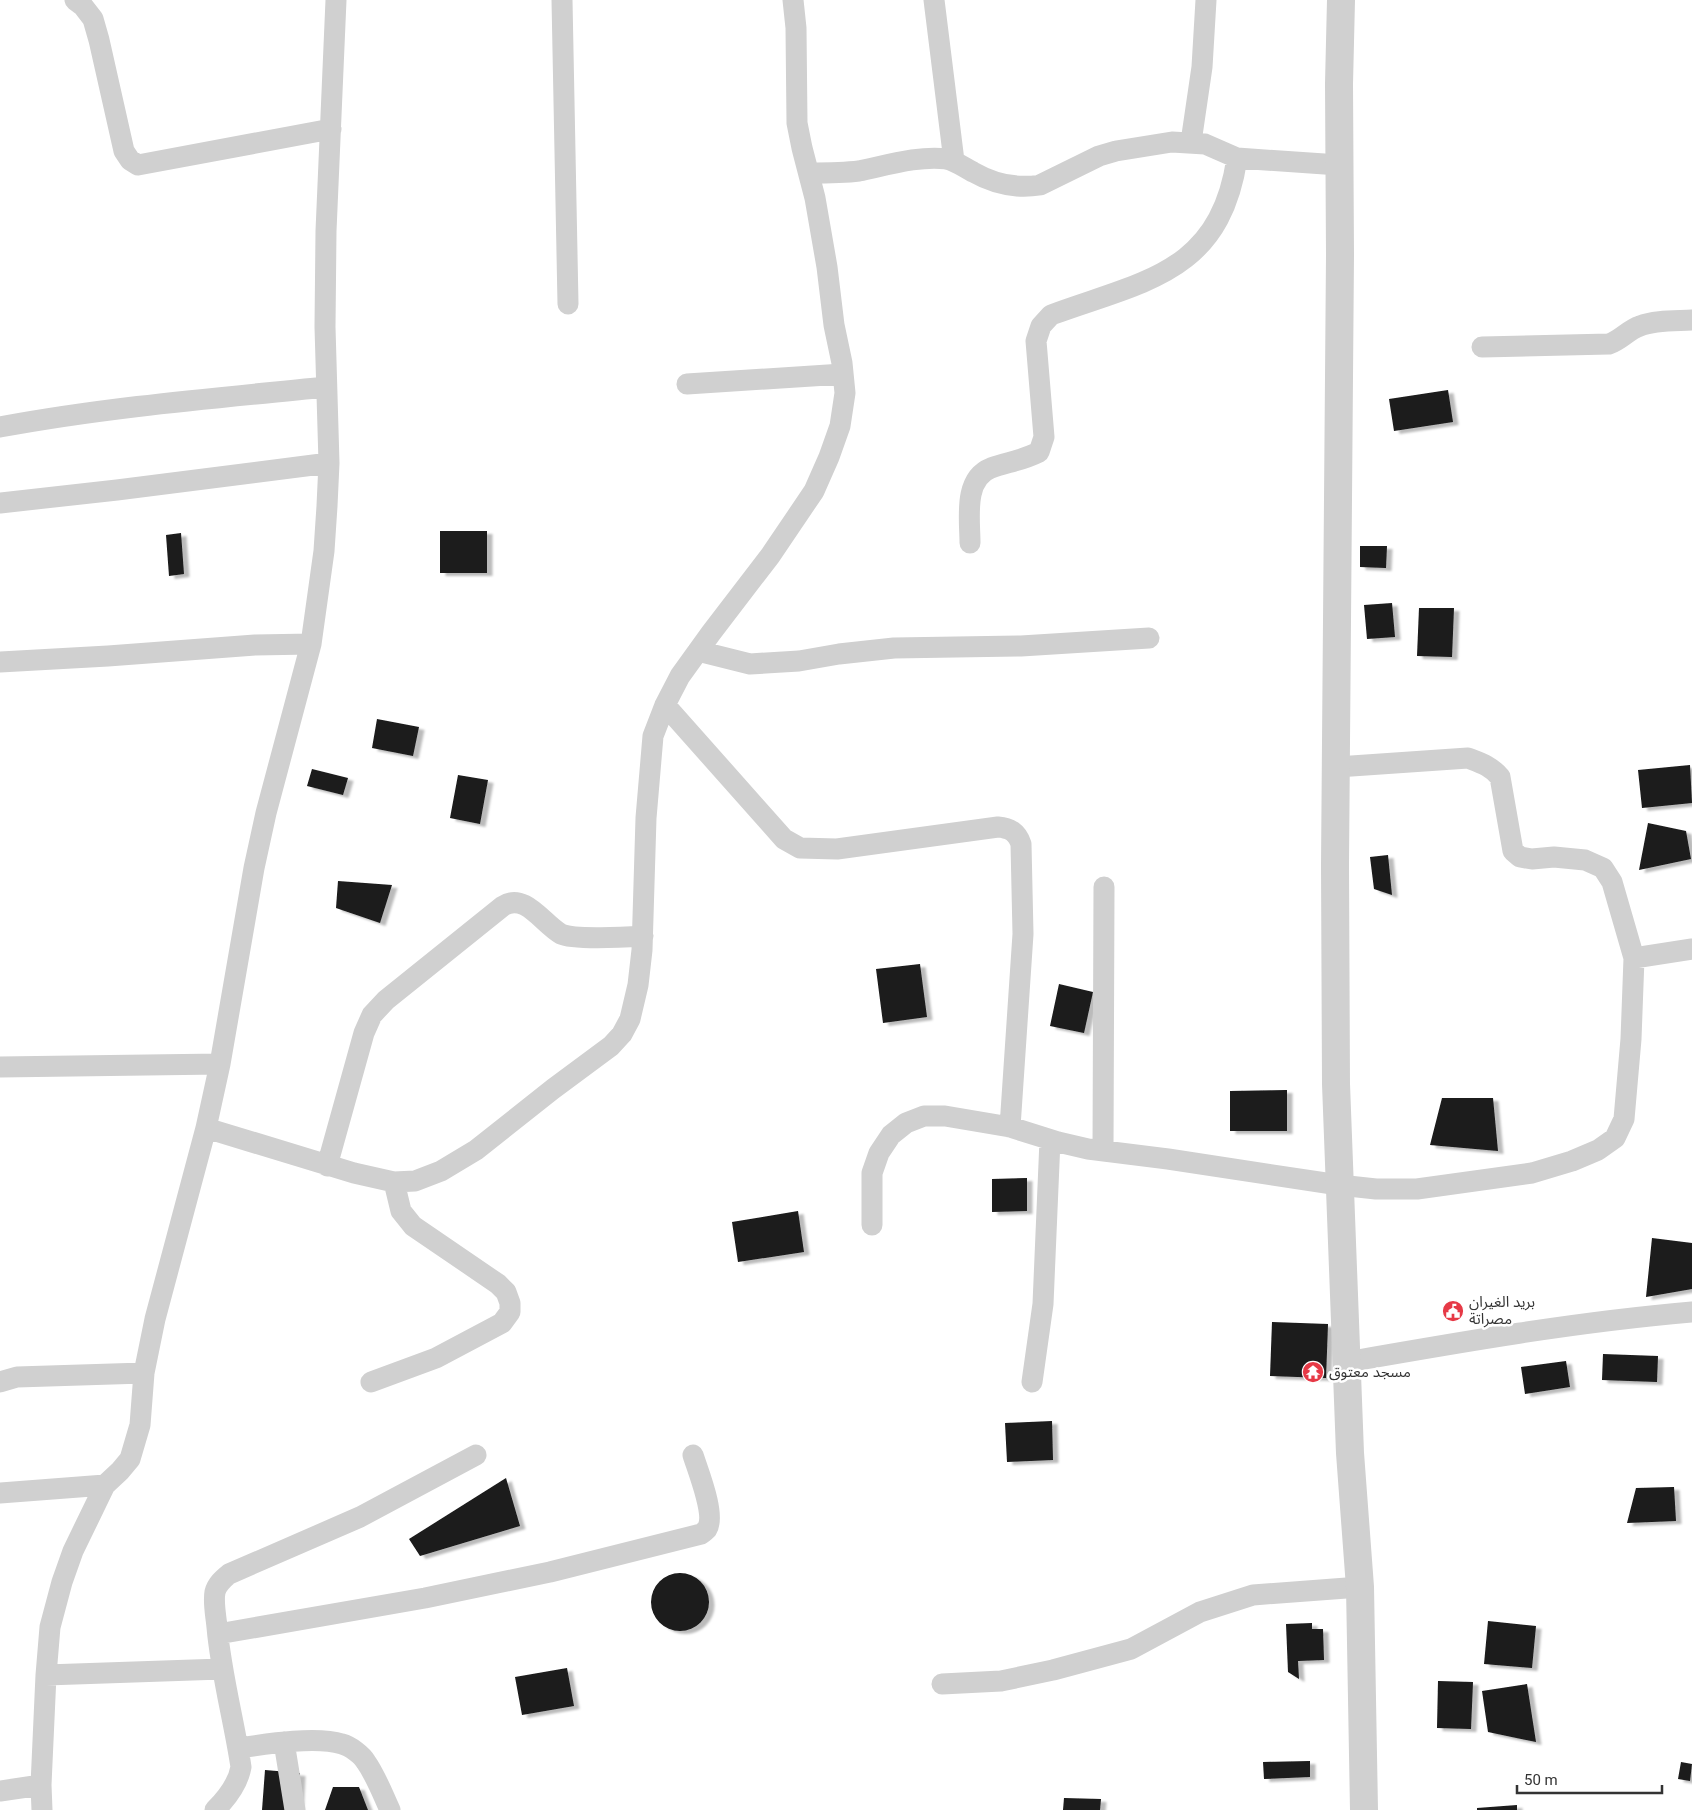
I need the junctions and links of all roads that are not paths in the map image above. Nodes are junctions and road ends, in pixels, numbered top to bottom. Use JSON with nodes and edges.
{"nodes":[{"id":1,"x":75,"y":0,"type":"edge"},
{"id":2,"x":336,"y":0,"type":"edge"},
{"id":3,"x":562,"y":0,"type":"edge"},
{"id":4,"x":794,"y":0,"type":"edge"},
{"id":5,"x":934,"y":0,"type":"edge"},
{"id":6,"x":1206,"y":0,"type":"edge"},
{"id":7,"x":1341,"y":0,"type":"edge"},
{"id":8,"x":331,"y":129,"type":"junction"},
{"id":9,"x":1191,"y":142,"type":"junction"},
{"id":10,"x":1237,"y":158,"type":"junction"},
{"id":11,"x":954,"y":161,"type":"junction"},
{"id":12,"x":1339,"y":165,"type":"junction"},
{"id":13,"x":809,"y":173,"type":"junction"},
{"id":14,"x":568,"y":304,"type":"dead end"},
{"id":15,"x":1692,"y":320,"type":"edge"},
{"id":16,"x":1482,"y":348,"type":"dead end"},
{"id":17,"x":843,"y":374,"type":"junction"},
{"id":18,"x":687,"y":384,"type":"dead end"},
{"id":19,"x":326,"y":388,"type":"junction"},
{"id":20,"x":0,"y":427,"type":"edge"},
{"id":21,"x":328,"y":463,"type":"junction"},
{"id":22,"x":0,"y":503,"type":"edge"},
{"id":23,"x":970,"y":543,"type":"dead end"},
{"id":24,"x":1149,"y":638,"type":"dead end"},
{"id":25,"x":311,"y":644,"type":"junction"},
{"id":26,"x":698,"y":651,"type":"junction"},
{"id":27,"x":0,"y":662,"type":"edge"},
{"id":28,"x":666,"y":706,"type":"junction"},
{"id":29,"x":1337,"y":767,"type":"junction"},
{"id":30,"x":1104,"y":887,"type":"dead end"},
{"id":31,"x":643,"y":936,"type":"junction"},
{"id":32,"x":1692,"y":949,"type":"edge"},
{"id":33,"x":1634,"y":958,"type":"junction"},
{"id":34,"x":220,"y":1064,"type":"junction"},
{"id":35,"x":0,"y":1067,"type":"edge"},
{"id":36,"x":206,"y":1128,"type":"junction"},
{"id":37,"x":1010,"y":1128,"type":"junction"},
{"id":38,"x":1050,"y":1140,"type":"junction"},
{"id":39,"x":1104,"y":1151,"type":"junction"},
{"id":40,"x":327,"y":1166,"type":"junction"},
{"id":41,"x":394,"y":1182,"type":"junction"},
{"id":42,"x":1339,"y":1185,"type":"junction"},
{"id":43,"x":872,"y":1225,"type":"dead end"},
{"id":44,"x":1692,"y":1312,"type":"edge"},
{"id":45,"x":1347,"y":1362,"type":"junction"},
{"id":46,"x":144,"y":1373,"type":"junction"},
{"id":47,"x":0,"y":1382,"type":"edge"},
{"id":48,"x":371,"y":1382,"type":"dead end"},
{"id":49,"x":1032,"y":1382,"type":"dead end"},
{"id":50,"x":476,"y":1455,"type":"dead end"},
{"id":51,"x":693,"y":1455,"type":"dead end"},
{"id":52,"x":105,"y":1485,"type":"junction"},
{"id":53,"x":0,"y":1493,"type":"edge"},
{"id":54,"x":1360,"y":1587,"type":"junction"},
{"id":55,"x":218,"y":1634,"type":"junction"},
{"id":56,"x":222,"y":1669,"type":"junction"},
{"id":57,"x":46,"y":1674,"type":"junction"},
{"id":58,"x":942,"y":1684,"type":"dead end"},
{"id":59,"x":284,"y":1742,"type":"junction"},
{"id":60,"x":238,"y":1748,"type":"junction"},
{"id":61,"x":41,"y":1785,"type":"junction"},
{"id":62,"x":0,"y":1791,"type":"edge"},
{"id":63,"x":42,"y":1810,"type":"edge"},
{"id":64,"x":215,"y":1810,"type":"edge"},
{"id":65,"x":295,"y":1810,"type":"edge"},
{"id":66,"x":390,"y":1810,"type":"edge"},
{"id":67,"x":1364,"y":1810,"type":"edge"}],
"edges":[{"from":1,"to":8,"type":"street"},
{"from":2,"to":8,"type":"street"},
{"from":3,"to":14,"type":"street"},
{"from":4,"to":13,"type":"street"},
{"from":5,"to":11,"type":"street"},
{"from":6,"to":9,"type":"street"},
{"from":7,"to":12,"type":"street"},
{"from":8,"to":19,"type":"street"},
{"from":9,"to":10,"type":"street"},
{"from":9,"to":11,"type":"street"},
{"from":10,"to":12,"type":"street"},
{"from":10,"to":23,"type":"street"},
{"from":11,"to":13,"type":"street"},
{"from":12,"to":29,"type":"street"},
{"from":13,"to":17,"type":"street"},
{"from":15,"to":16,"type":"street"},
{"from":17,"to":18,"type":"street"},
{"from":17,"to":26,"type":"street"},
{"from":19,"to":20,"type":"street"},
{"from":19,"to":21,"type":"street"},
{"from":21,"to":22,"type":"street"},
{"from":21,"to":25,"type":"street"},
{"from":24,"to":26,"type":"street"},
{"from":25,"to":27,"type":"street"},
{"from":25,"to":34,"type":"street"},
{"from":26,"to":28,"type":"street"},
{"from":28,"to":31,"type":"street"},
{"from":28,"to":37,"type":"street"},
{"from":29,"to":33,"type":"street"},
{"from":29,"to":42,"type":"street"},
{"from":30,"to":39,"type":"street"},
{"from":31,"to":40,"type":"street"},
{"from":31,"to":41,"type":"street"},
{"from":32,"to":33,"type":"street"},
{"from":33,"to":42,"type":"street"},
{"from":34,"to":35,"type":"street"},
{"from":34,"to":36,"type":"street"},
{"from":36,"to":40,"type":"street"},
{"from":36,"to":46,"type":"street"},
{"from":37,"to":38,"type":"street"},
{"from":37,"to":43,"type":"street"},
{"from":38,"to":39,"type":"street"},
{"from":38,"to":49,"type":"street"},
{"from":39,"to":42,"type":"street"},
{"from":40,"to":41,"type":"street"},
{"from":41,"to":48,"type":"street"},
{"from":42,"to":45,"type":"street"},
{"from":44,"to":45,"type":"street"},
{"from":45,"to":54,"type":"street"},
{"from":46,"to":47,"type":"street"},
{"from":46,"to":52,"type":"street"},
{"from":50,"to":55,"type":"street"},
{"from":51,"to":55,"type":"street"},
{"from":52,"to":53,"type":"street"},
{"from":52,"to":57,"type":"street"},
{"from":54,"to":58,"type":"street"},
{"from":54,"to":67,"type":"street"},
{"from":55,"to":56,"type":"street"},
{"from":56,"to":57,"type":"street"},
{"from":56,"to":60,"type":"street"},
{"from":57,"to":61,"type":"street"},
{"from":59,"to":60,"type":"street"},
{"from":59,"to":65,"type":"street"},
{"from":59,"to":66,"type":"street"},
{"from":60,"to":64,"type":"street"},
{"from":61,"to":62,"type":"street"},
{"from":61,"to":63,"type":"street"}]}
